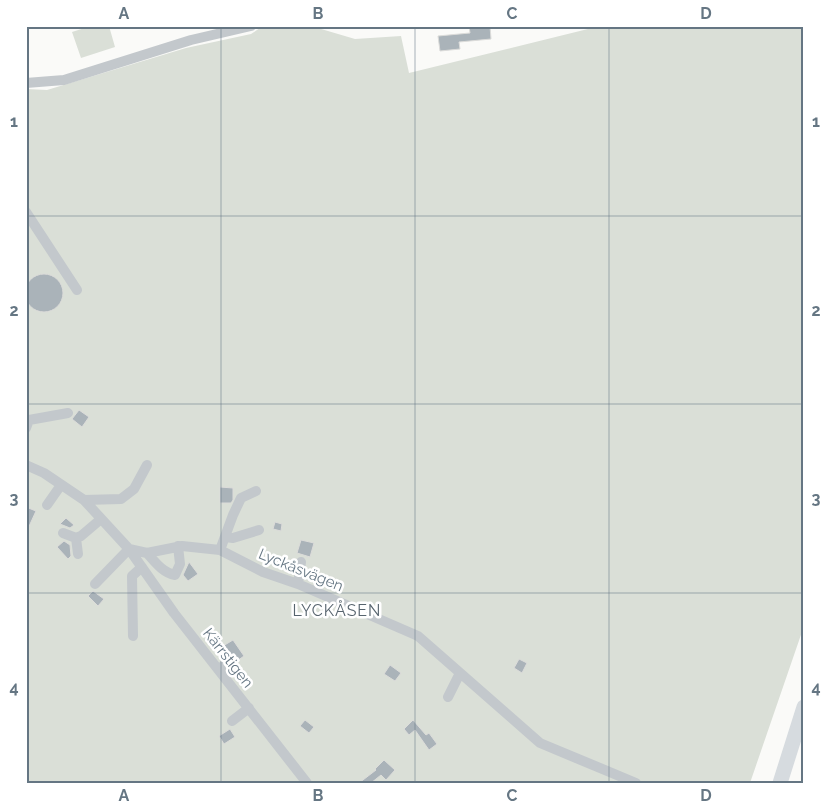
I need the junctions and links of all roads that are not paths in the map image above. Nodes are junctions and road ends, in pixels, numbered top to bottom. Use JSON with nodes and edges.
{"nodes":[{"id":1,"x":251,"y":26,"type":"edge"},
{"id":2,"x":26,"y":83,"type":"edge"},
{"id":3,"x":26,"y":212,"type":"edge"},
{"id":4,"x":77,"y":290,"type":"dead end"},
{"id":5,"x":68,"y":413,"type":"dead end"},
{"id":6,"x":26,"y":428,"type":"edge"},
{"id":7,"x":26,"y":465,"type":"edge"},
{"id":8,"x":147,"y":465,"type":"dead end"},
{"id":9,"x":61,"y":485,"type":"junction"},
{"id":10,"x":256,"y":491,"type":"dead end"},
{"id":11,"x":84,"y":500,"type":"junction"},
{"id":12,"x":47,"y":505,"type":"dead end"},
{"id":13,"x":101,"y":519,"type":"junction"},
{"id":14,"x":259,"y":530,"type":"dead end"},
{"id":15,"x":63,"y":533,"type":"dead end"},
{"id":16,"x":225,"y":537,"type":"junction"},
{"id":17,"x":76,"y":538,"type":"junction"},
{"id":18,"x":178,"y":546,"type":"junction"},
{"id":19,"x":129,"y":549,"type":"junction"},
{"id":20,"x":220,"y":550,"type":"junction"},
{"id":21,"x":146,"y":553,"type":"junction"},
{"id":22,"x":78,"y":554,"type":"dead end"},
{"id":23,"x":301,"y":562,"type":"dead end"},
{"id":24,"x":142,"y":567,"type":"junction"},
{"id":25,"x":95,"y":584,"type":"dead end"},
{"id":26,"x":298,"y":584,"type":"junction"},
{"id":27,"x":132,"y":636,"type":"dead end"},
{"id":28,"x":230,"y":662,"type":"dead end"},
{"id":29,"x":218,"y":669,"type":"junction"},
{"id":30,"x":460,"y":673,"type":"junction"},
{"id":31,"x":448,"y":697,"type":"dead end"},
{"id":32,"x":804,"y":707,"type":"edge"},
{"id":33,"x":249,"y":708,"type":"junction"},
{"id":34,"x":232,"y":721,"type":"dead end"},
{"id":35,"x":307,"y":783,"type":"edge"},
{"id":36,"x":636,"y":783,"type":"edge"},
{"id":37,"x":780,"y":783,"type":"edge"}],
"edges":[{"from":1,"to":2,"type":"street"},
{"from":3,"to":4,"type":"street"},
{"from":5,"to":6,"type":"street"},
{"from":7,"to":9,"type":"street"},
{"from":8,"to":11,"type":"street"},
{"from":9,"to":11,"type":"street"},
{"from":9,"to":12,"type":"street"},
{"from":10,"to":16,"type":"street"},
{"from":11,"to":13,"type":"street"},
{"from":13,"to":17,"type":"street"},
{"from":13,"to":19,"type":"street"},
{"from":14,"to":16,"type":"street"},
{"from":15,"to":17,"type":"street"},
{"from":16,"to":20,"type":"street"},
{"from":17,"to":22,"type":"street"},
{"from":18,"to":20,"type":"street","name":"Lyckåsvägen"},
{"from":18,"to":21,"type":"street","name":"Lyckåsvägen"},
{"from":18,"to":21,"type":"street"},
{"from":19,"to":21,"type":"street","name":"Lyckåsvägen"},
{"from":19,"to":24,"type":"street","name":"Kärrstigen"},
{"from":19,"to":25,"type":"street"},
{"from":20,"to":26,"type":"street","name":"Lyckåsvägen"},
{"from":23,"to":26,"type":"street"},
{"from":24,"to":27,"type":"street"},
{"from":24,"to":29,"type":"street","name":"Kärrstigen"},
{"from":26,"to":30,"type":"street","name":"Lyckåsvägen"},
{"from":28,"to":29,"type":"street"},
{"from":29,"to":33,"type":"street","name":"Kärrstigen"},
{"from":30,"to":31,"type":"street"},
{"from":30,"to":36,"type":"street","name":"Lyckåsvägen"},
{"from":32,"to":37,"type":"highway"},
{"from":33,"to":34,"type":"street"},
{"from":33,"to":35,"type":"street","name":"Kärrstigen"}]}
